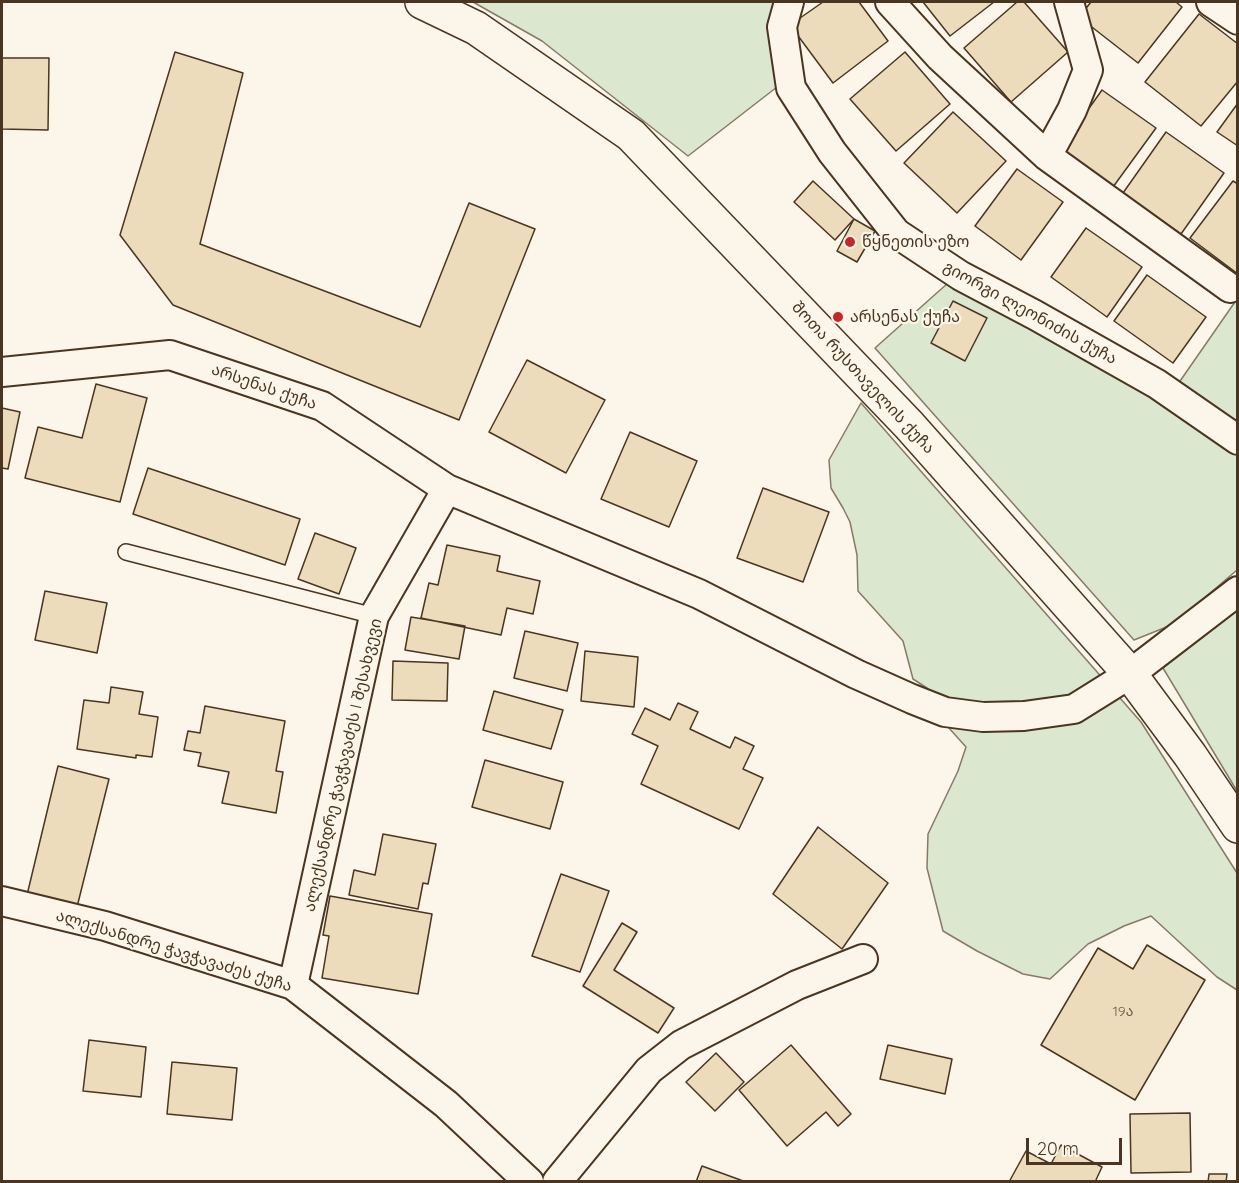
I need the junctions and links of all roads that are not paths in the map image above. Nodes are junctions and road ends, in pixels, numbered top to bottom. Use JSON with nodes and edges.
{"nodes":[{"id":1,"x":422,"y":2,"type":"edge"},
{"id":2,"x":789,"y":2,"type":"edge"},
{"id":3,"x":890,"y":2,"type":"edge"},
{"id":4,"x":1069,"y":2,"type":"edge"},
{"id":5,"x":1211,"y":2,"type":"edge"},
{"id":6,"x":1238,"y":20,"type":"edge"},
{"id":7,"x":1047,"y":156,"type":"junction"},
{"id":8,"x":1230,"y":288,"type":"dead end"},
{"id":9,"x":2,"y":372,"type":"edge"},
{"id":10,"x":1238,"y":440,"type":"edge"},
{"id":11,"x":447,"y":489,"type":"junction"},
{"id":12,"x":126,"y":552,"type":"dead end"},
{"id":13,"x":1238,"y":591,"type":"edge"},
{"id":14,"x":374,"y":616,"type":"junction"},
{"id":15,"x":1130,"y":674,"type":"junction"},
{"id":16,"x":1238,"y":826,"type":"edge"},
{"id":17,"x":2,"y":901,"type":"edge"},
{"id":18,"x":863,"y":959,"type":"dead end"},
{"id":19,"x":293,"y":985,"type":"junction"},
{"id":20,"x":529,"y":1182,"type":"edge"},
{"id":21,"x":556,"y":1182,"type":"edge"}],
"edges":[{"from":1,"to":15,"type":"main road","name":"შოთა რუსთაველის ქუჩა"},
{"from":2,"to":10,"type":"street","name":"გიორგი ლეონიძის ქუჩა"},
{"from":3,"to":7,"type":"street"},
{"from":4,"to":7,"type":"street"},
{"from":5,"to":6,"type":"street"},
{"from":7,"to":8,"type":"street"},
{"from":9,"to":11,"type":"street","name":"არსენას ქუჩა"},
{"from":11,"to":14,"type":"street","name":"ალექსანდრე ჭავჭავაძეს I შესახვევი"},
{"from":11,"to":15,"type":"street","name":"არსენას ქუჩა"},
{"from":12,"to":14,"type":"lane"},
{"from":13,"to":15,"type":"street","name":"არსენას ქუჩა"},
{"from":14,"to":19,"type":"street","name":"ალექსანდრე ჭავჭავაძეს I შესახვევი"},
{"from":15,"to":16,"type":"main road","name":"შოთა რუსთაველის ქუჩა"},
{"from":17,"to":19,"type":"street","name":"ალექსანდრე ჭავჭავაძეს ქუჩა"},
{"from":18,"to":21,"type":"street"},
{"from":19,"to":20,"type":"street","name":"ალექსანდრე ჭავჭავაძეს ქუჩა"}]}
